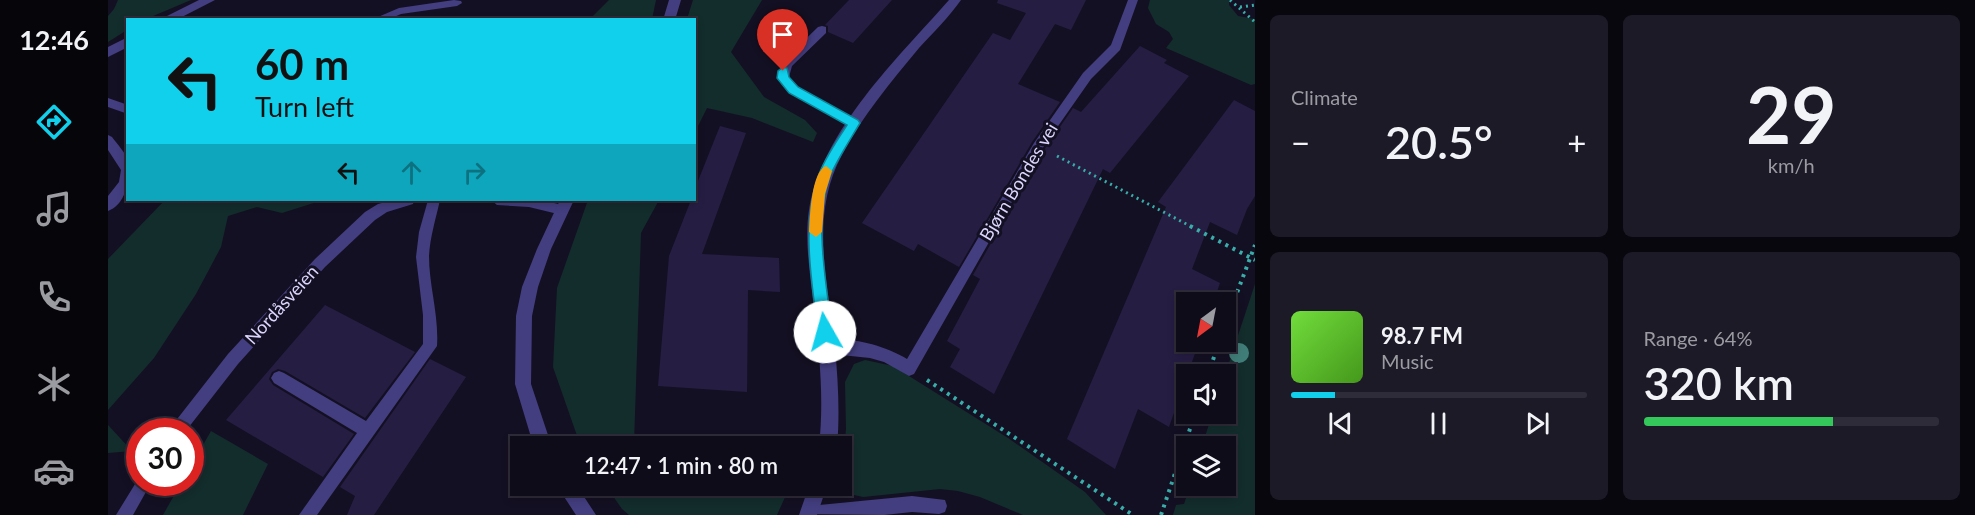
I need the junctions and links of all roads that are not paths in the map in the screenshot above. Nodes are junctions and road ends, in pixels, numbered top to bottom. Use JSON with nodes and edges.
{"nodes":[{"id":1,"x":209,"y":0,"type":"edge"},
{"id":2,"x":675,"y":0,"type":"edge"},
{"id":3,"x":955,"y":0,"type":"edge"},
{"id":4,"x":1133,"y":0,"type":"edge"},
{"id":5,"x":457,"y":3,"type":"dead end"},
{"id":6,"x":169,"y":18,"type":"edge"},
{"id":7,"x":381,"y":18,"type":"edge"},
{"id":8,"x":670,"y":18,"type":"edge"},
{"id":9,"x":822,"y":30,"type":"dead end"},
{"id":10,"x":126,"y":42,"type":"edge"},
{"id":11,"x":108,"y":53,"type":"edge"},
{"id":12,"x":108,"y":102,"type":"edge"},
{"id":13,"x":126,"y":109,"type":"edge"},
{"id":14,"x":854,"y":123,"type":"junction"},
{"id":15,"x":108,"y":140,"type":"edge"},
{"id":16,"x":126,"y":168,"type":"edge"},
{"id":17,"x":126,"y":176,"type":"edge"},
{"id":18,"x":405,"y":201,"type":"edge"},
{"id":19,"x":434,"y":201,"type":"edge"},
{"id":20,"x":512,"y":201,"type":"edge"},
{"id":21,"x":565,"y":205,"type":"edge"},
{"id":22,"x":108,"y":206,"type":"edge"},
{"id":23,"x":827,"y":348,"type":"junction"},
{"id":24,"x":279,"y":378,"type":"dead end"},
{"id":25,"x":186,"y":418,"type":"edge"},
{"id":26,"x":369,"y":431,"type":"junction"},
{"id":27,"x":540,"y":436,"type":"edge"},
{"id":28,"x":829,"y":436,"type":"edge"},
{"id":29,"x":135,"y":496,"type":"edge"},
{"id":30,"x":573,"y":496,"type":"edge"},
{"id":31,"x":815,"y":496,"type":"edge"},
{"id":32,"x":939,"y":506,"type":"dead end"},
{"id":33,"x":809,"y":514,"type":"edge"},
{"id":34,"x":124,"y":515,"type":"edge"},
{"id":35,"x":307,"y":515,"type":"edge"},
{"id":36,"x":587,"y":515,"type":"edge"}],
"edges":[{"from":1,"to":6,"type":"street"},
{"from":2,"to":8,"type":"street"},
{"from":3,"to":14,"type":"street"},
{"from":4,"to":23,"type":"lane","name":"Bjørn Bondes vei"},
{"from":5,"to":7,"type":"lane"},
{"from":9,"to":14,"type":"lane"},
{"from":10,"to":11,"type":"street"},
{"from":12,"to":13,"type":"lane"},
{"from":14,"to":23,"type":"street"},
{"from":15,"to":16,"type":"lane"},
{"from":17,"to":22,"type":"lane"},
{"from":18,"to":25,"type":"lane","name":"Nordåsveien"},
{"from":19,"to":26,"type":"lane"},
{"from":20,"to":21,"type":"lane"},
{"from":21,"to":27,"type":"street"},
{"from":23,"to":28,"type":"street"},
{"from":24,"to":26,"type":"lane"},
{"from":26,"to":35,"type":"lane"},
{"from":29,"to":34,"type":"lane"},
{"from":30,"to":36,"type":"street"},
{"from":31,"to":33,"type":"street"},
{"from":32,"to":33,"type":"lane"}]}
